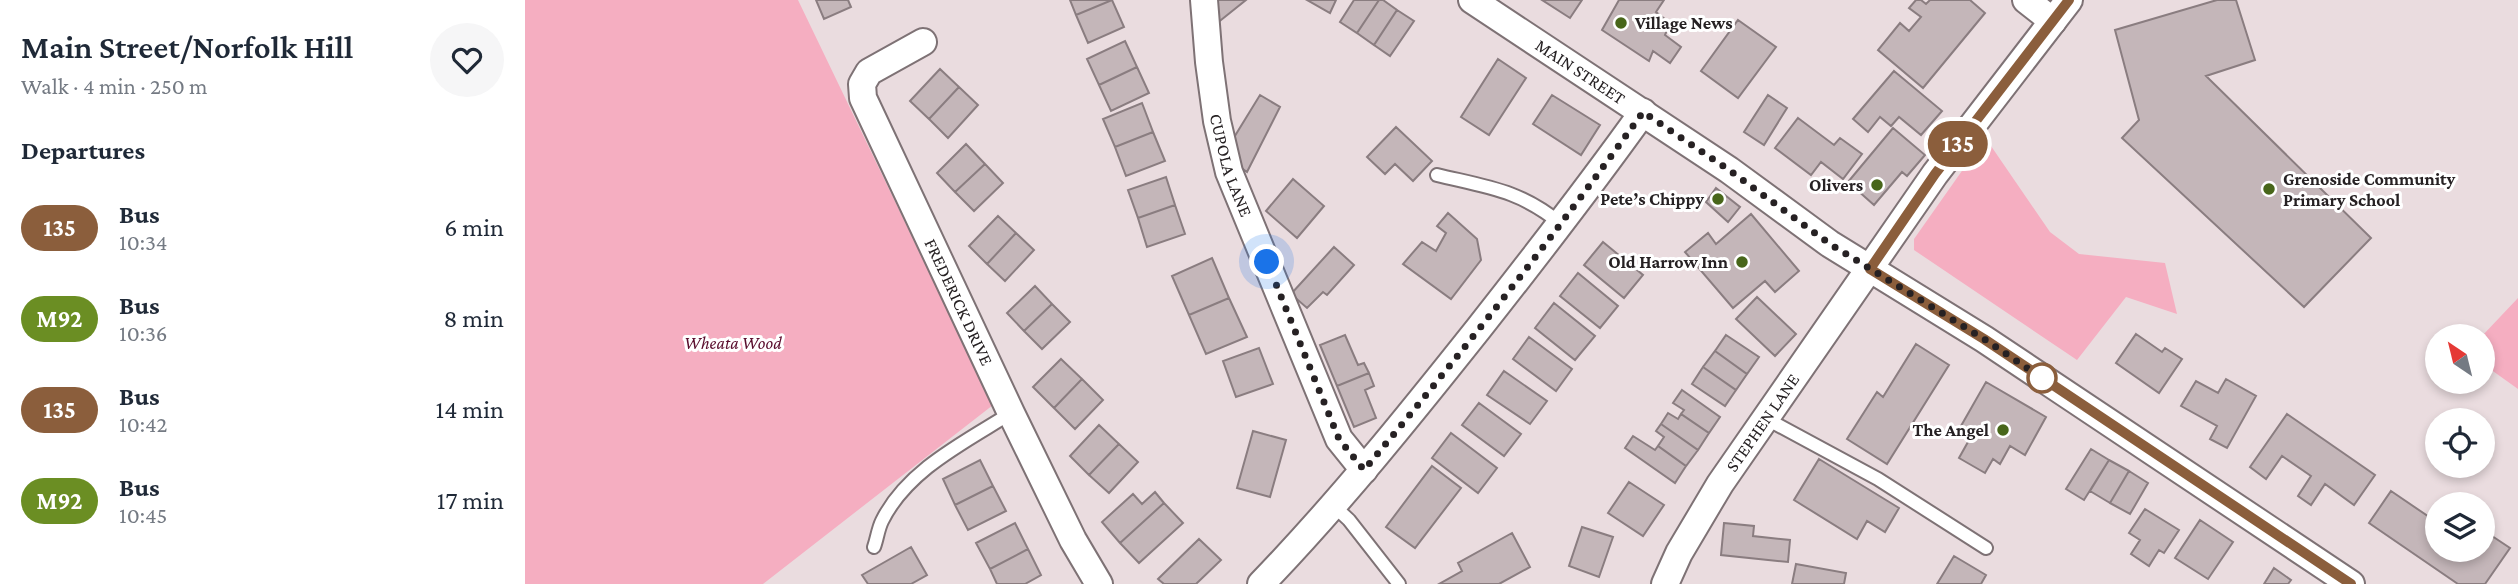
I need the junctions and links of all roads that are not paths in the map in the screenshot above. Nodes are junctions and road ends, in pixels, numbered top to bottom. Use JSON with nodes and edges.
{"nodes":[{"id":1,"x":1203,"y":0,"type":"edge"},
{"id":2,"x":1472,"y":0,"type":"edge"},
{"id":3,"x":2026,"y":0,"type":"edge"},
{"id":4,"x":2061,"y":10,"type":"edge"},
{"id":5,"x":923,"y":41,"type":"dead end"},
{"id":6,"x":1643,"y":112,"type":"junction"},
{"id":7,"x":1437,"y":174,"type":"dead end"},
{"id":8,"x":1561,"y":223,"type":"junction"},
{"id":9,"x":1870,"y":269,"type":"junction"},
{"id":10,"x":1011,"y":413,"type":"junction"},
{"id":11,"x":1765,"y":418,"type":"junction"},
{"id":12,"x":1364,"y":470,"type":"junction"},
{"id":13,"x":1334,"y":506,"type":"junction"},
{"id":14,"x":874,"y":547,"type":"dead end"},
{"id":15,"x":1986,"y":548,"type":"dead end"},
{"id":16,"x":1099,"y":584,"type":"edge"},
{"id":17,"x":1261,"y":584,"type":"edge"},
{"id":18,"x":1399,"y":584,"type":"edge"},
{"id":19,"x":1665,"y":584,"type":"edge"},
{"id":20,"x":2351,"y":584,"type":"edge"}],
"edges":[{"from":1,"to":12,"type":"street","name":"CUPOLA LANE"},
{"from":2,"to":6,"type":"street","name":"MAIN STREET"},
{"from":3,"to":4,"type":"street"},
{"from":4,"to":9,"type":"street","name":"STEPHEN LANE"},
{"from":5,"to":10,"type":"street","name":"FREDERICK DRIVE"},
{"from":6,"to":8,"type":"street"},
{"from":6,"to":9,"type":"street","name":"MAIN STREET"},
{"from":7,"to":8,"type":"lane"},
{"from":8,"to":12,"type":"street"},
{"from":9,"to":11,"type":"street","name":"STEPHEN LANE"},
{"from":9,"to":20,"type":"street","name":"MAIN STREET"},
{"from":10,"to":14,"type":"lane"},
{"from":10,"to":16,"type":"street","name":"FREDERICK DRIVE"},
{"from":11,"to":15,"type":"lane"},
{"from":11,"to":19,"type":"street","name":"STEPHEN LANE"},
{"from":12,"to":13,"type":"street"},
{"from":13,"to":17,"type":"street"},
{"from":13,"to":18,"type":"lane"}]}
